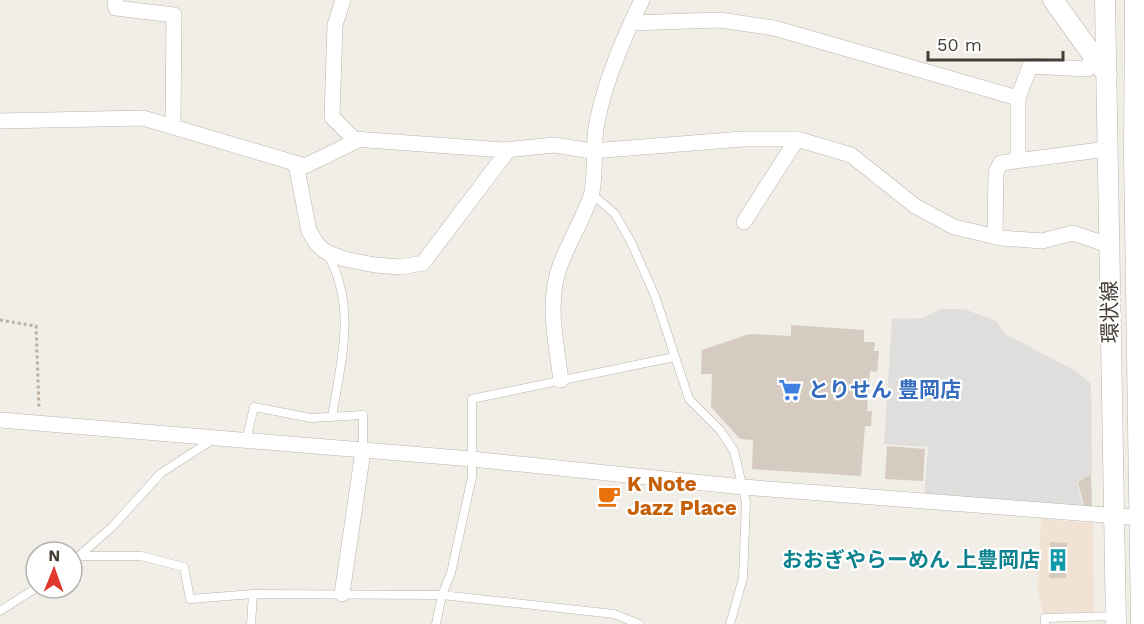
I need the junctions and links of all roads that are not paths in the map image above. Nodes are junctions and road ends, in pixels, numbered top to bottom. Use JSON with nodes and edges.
{"nodes":[{"id":1,"x":115,"y":0,"type":"edge"},
{"id":2,"x":343,"y":0,"type":"edge"},
{"id":3,"x":642,"y":0,"type":"edge"},
{"id":4,"x":1053,"y":0,"type":"edge"},
{"id":5,"x":1105,"y":0,"type":"edge"},
{"id":6,"x":1135,"y":0,"type":"edge"},
{"id":7,"x":631,"y":23,"type":"junction"},
{"id":8,"x":1093,"y":55,"type":"junction"},
{"id":9,"x":1105,"y":72,"type":"junction"},
{"id":10,"x":1018,"y":98,"type":"junction"},
{"id":11,"x":1139,"y":119,"type":"edge"},
{"id":12,"x":0,"y":121,"type":"edge"},
{"id":13,"x":173,"y":125,"type":"junction"},
{"id":14,"x":797,"y":139,"type":"junction"},
{"id":15,"x":358,"y":140,"type":"junction"},
{"id":16,"x":509,"y":149,"type":"junction"},
{"id":17,"x":1107,"y":149,"type":"junction"},
{"id":18,"x":592,"y":151,"type":"junction"},
{"id":19,"x":1018,"y":159,"type":"junction"},
{"id":20,"x":296,"y":164,"type":"junction"},
{"id":21,"x":591,"y":194,"type":"junction"},
{"id":22,"x":744,"y":222,"type":"dead end"},
{"id":23,"x":995,"y":237,"type":"junction"},
{"id":24,"x":1108,"y":245,"type":"junction"},
{"id":25,"x":326,"y":252,"type":"junction"},
{"id":26,"x":1140,"y":253,"type":"edge"},
{"id":27,"x":674,"y":357,"type":"junction"},
{"id":28,"x":561,"y":380,"type":"junction"},
{"id":29,"x":332,"y":417,"type":"junction"},
{"id":30,"x":0,"y":420,"type":"edge"},
{"id":31,"x":215,"y":438,"type":"junction"},
{"id":32,"x":246,"y":441,"type":"junction"},
{"id":33,"x":363,"y":451,"type":"junction"},
{"id":34,"x":472,"y":459,"type":"junction"},
{"id":35,"x":743,"y":487,"type":"junction"},
{"id":36,"x":1116,"y":516,"type":"junction"},
{"id":37,"x":1142,"y":518,"type":"edge"},
{"id":38,"x":84,"y":552,"type":"edge"},
{"id":39,"x":84,"y":556,"type":"edge"},
{"id":40,"x":253,"y":594,"type":"junction"},
{"id":41,"x":342,"y":594,"type":"junction"},
{"id":42,"x":442,"y":595,"type":"junction"},
{"id":43,"x":24,"y":596,"type":"edge"},
{"id":44,"x":0,"y":611,"type":"edge"},
{"id":45,"x":1116,"y":620,"type":"edge"},
{"id":46,"x":251,"y":624,"type":"edge"},
{"id":47,"x":436,"y":624,"type":"edge"},
{"id":48,"x":639,"y":624,"type":"edge"},
{"id":49,"x":730,"y":624,"type":"edge"},
{"id":50,"x":1045,"y":624,"type":"edge"},
{"id":51,"x":1141,"y":624,"type":"edge"}],
"edges":[{"from":1,"to":13,"type":"street"},
{"from":2,"to":15,"type":"street"},
{"from":3,"to":7,"type":"street"},
{"from":4,"to":8,"type":"street"},
{"from":5,"to":9,"type":"street","name":"環状線"},
{"from":6,"to":11,"type":"street","name":"環状線"},
{"from":7,"to":10,"type":"street"},
{"from":7,"to":18,"type":"street"},
{"from":8,"to":9,"type":"street"},
{"from":8,"to":10,"type":"street"},
{"from":9,"to":11,"type":"street"},
{"from":9,"to":17,"type":"street","name":"環状線"},
{"from":10,"to":19,"type":"street"},
{"from":11,"to":26,"type":"street","name":"環状線"},
{"from":12,"to":13,"type":"street"},
{"from":13,"to":20,"type":"street"},
{"from":14,"to":18,"type":"street"},
{"from":14,"to":22,"type":"street"},
{"from":14,"to":23,"type":"street"},
{"from":15,"to":16,"type":"street"},
{"from":15,"to":20,"type":"street"},
{"from":16,"to":18,"type":"street"},
{"from":16,"to":25,"type":"street"},
{"from":17,"to":19,"type":"street"},
{"from":17,"to":24,"type":"street","name":"環状線"},
{"from":18,"to":21,"type":"street"},
{"from":19,"to":23,"type":"street"},
{"from":20,"to":25,"type":"street"},
{"from":21,"to":27,"type":"lane"},
{"from":21,"to":28,"type":"street"},
{"from":23,"to":24,"type":"street"},
{"from":24,"to":36,"type":"street","name":"環状線"},
{"from":25,"to":29,"type":"lane"},
{"from":26,"to":37,"type":"street","name":"環状線"},
{"from":27,"to":28,"type":"lane"},
{"from":27,"to":35,"type":"lane"},
{"from":28,"to":34,"type":"lane"},
{"from":29,"to":32,"type":"lane"},
{"from":29,"to":33,"type":"lane"},
{"from":30,"to":31,"type":"street"},
{"from":31,"to":32,"type":"street"},
{"from":31,"to":38,"type":"lane"},
{"from":32,"to":33,"type":"street"},
{"from":33,"to":34,"type":"street"},
{"from":33,"to":41,"type":"street"},
{"from":34,"to":35,"type":"street"},
{"from":34,"to":42,"type":"lane"},
{"from":35,"to":36,"type":"street"},
{"from":35,"to":49,"type":"lane"},
{"from":36,"to":37,"type":"street"},
{"from":36,"to":45,"type":"street","name":"環状線"},
{"from":37,"to":51,"type":"street","name":"環状線"},
{"from":39,"to":40,"type":"lane"},
{"from":40,"to":41,"type":"lane"},
{"from":40,"to":46,"type":"lane"},
{"from":41,"to":42,"type":"lane"},
{"from":42,"to":47,"type":"lane"},
{"from":42,"to":48,"type":"lane"},
{"from":43,"to":44,"type":"lane"},
{"from":45,"to":50,"type":"lane"}]}
